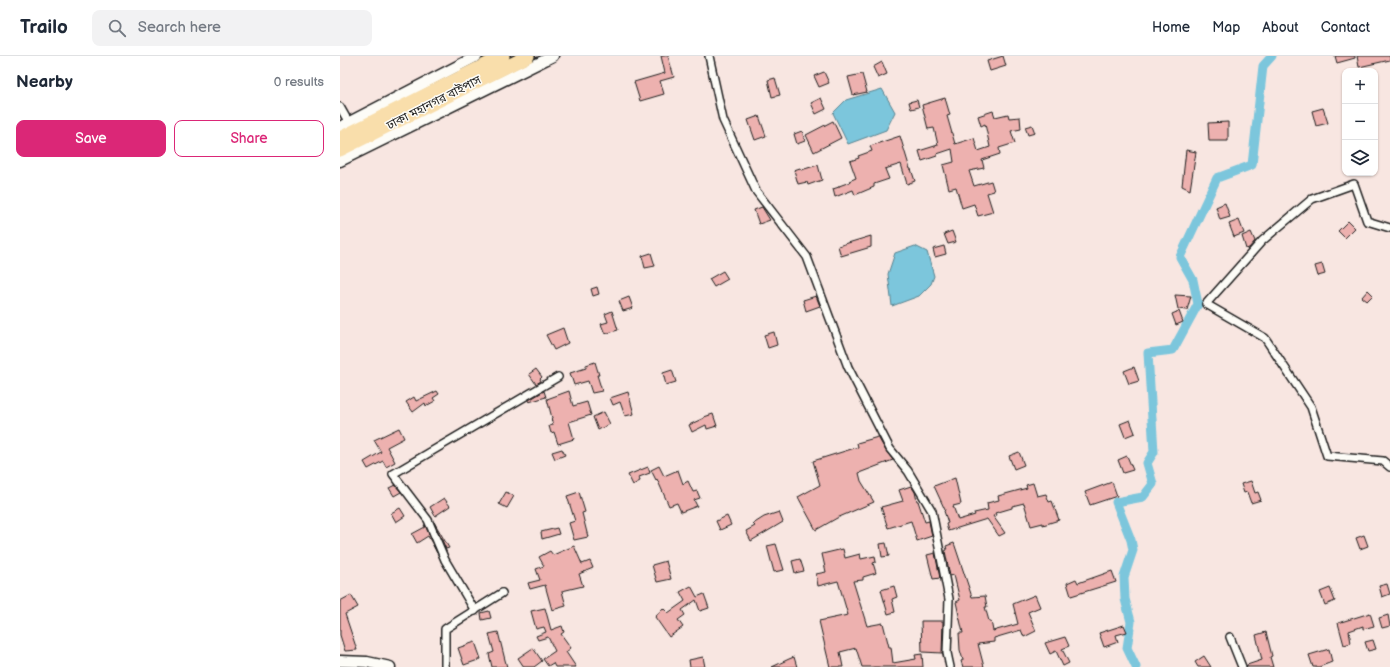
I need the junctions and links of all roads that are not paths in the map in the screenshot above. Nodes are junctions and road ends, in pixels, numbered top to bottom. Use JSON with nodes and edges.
{"nodes":[{"id":1,"x":477,"y":56,"type":"edge"},
{"id":2,"x":503,"y":56,"type":"edge"},
{"id":3,"x":528,"y":56,"type":"edge"},
{"id":4,"x":553,"y":56,"type":"edge"},
{"id":5,"x":709,"y":56,"type":"edge"},
{"id":6,"x":340,"y":107,"type":"edge"},
{"id":7,"x":344,"y":125,"type":"edge"},
{"id":8,"x":340,"y":138,"type":"edge"},
{"id":9,"x":340,"y":150,"type":"edge"},
{"id":10,"x":340,"y":161,"type":"edge"},
{"id":11,"x":1390,"y":228,"type":"edge"},
{"id":12,"x":558,"y":377,"type":"dead end"},
{"id":13,"x":1390,"y":468,"type":"edge"},
{"id":14,"x":502,"y":593,"type":"dead end"},
{"id":15,"x":475,"y":611,"type":"junction"},
{"id":16,"x":1230,"y":637,"type":"dead end"},
{"id":17,"x":340,"y":661,"type":"edge"},
{"id":18,"x":390,"y":667,"type":"edge"},
{"id":19,"x":445,"y":667,"type":"edge"},
{"id":20,"x":950,"y":667,"type":"edge"},
{"id":21,"x":1242,"y":667,"type":"edge"}],
"edges":[{"from":1,"to":7,"type":"main road"},
{"from":2,"to":8,"type":"highway"},
{"from":3,"to":9,"type":"highway","name":"ঢাকা মহানগর বাইপাস"},
{"from":4,"to":10,"type":"main road"},
{"from":5,"to":20,"type":"street"},
{"from":6,"to":7,"type":"street"},
{"from":11,"to":13,"type":"street"},
{"from":12,"to":15,"type":"street"},
{"from":14,"to":15,"type":"street"},
{"from":15,"to":19,"type":"street"},
{"from":16,"to":21,"type":"street"},
{"from":17,"to":18,"type":"main road"}]}
